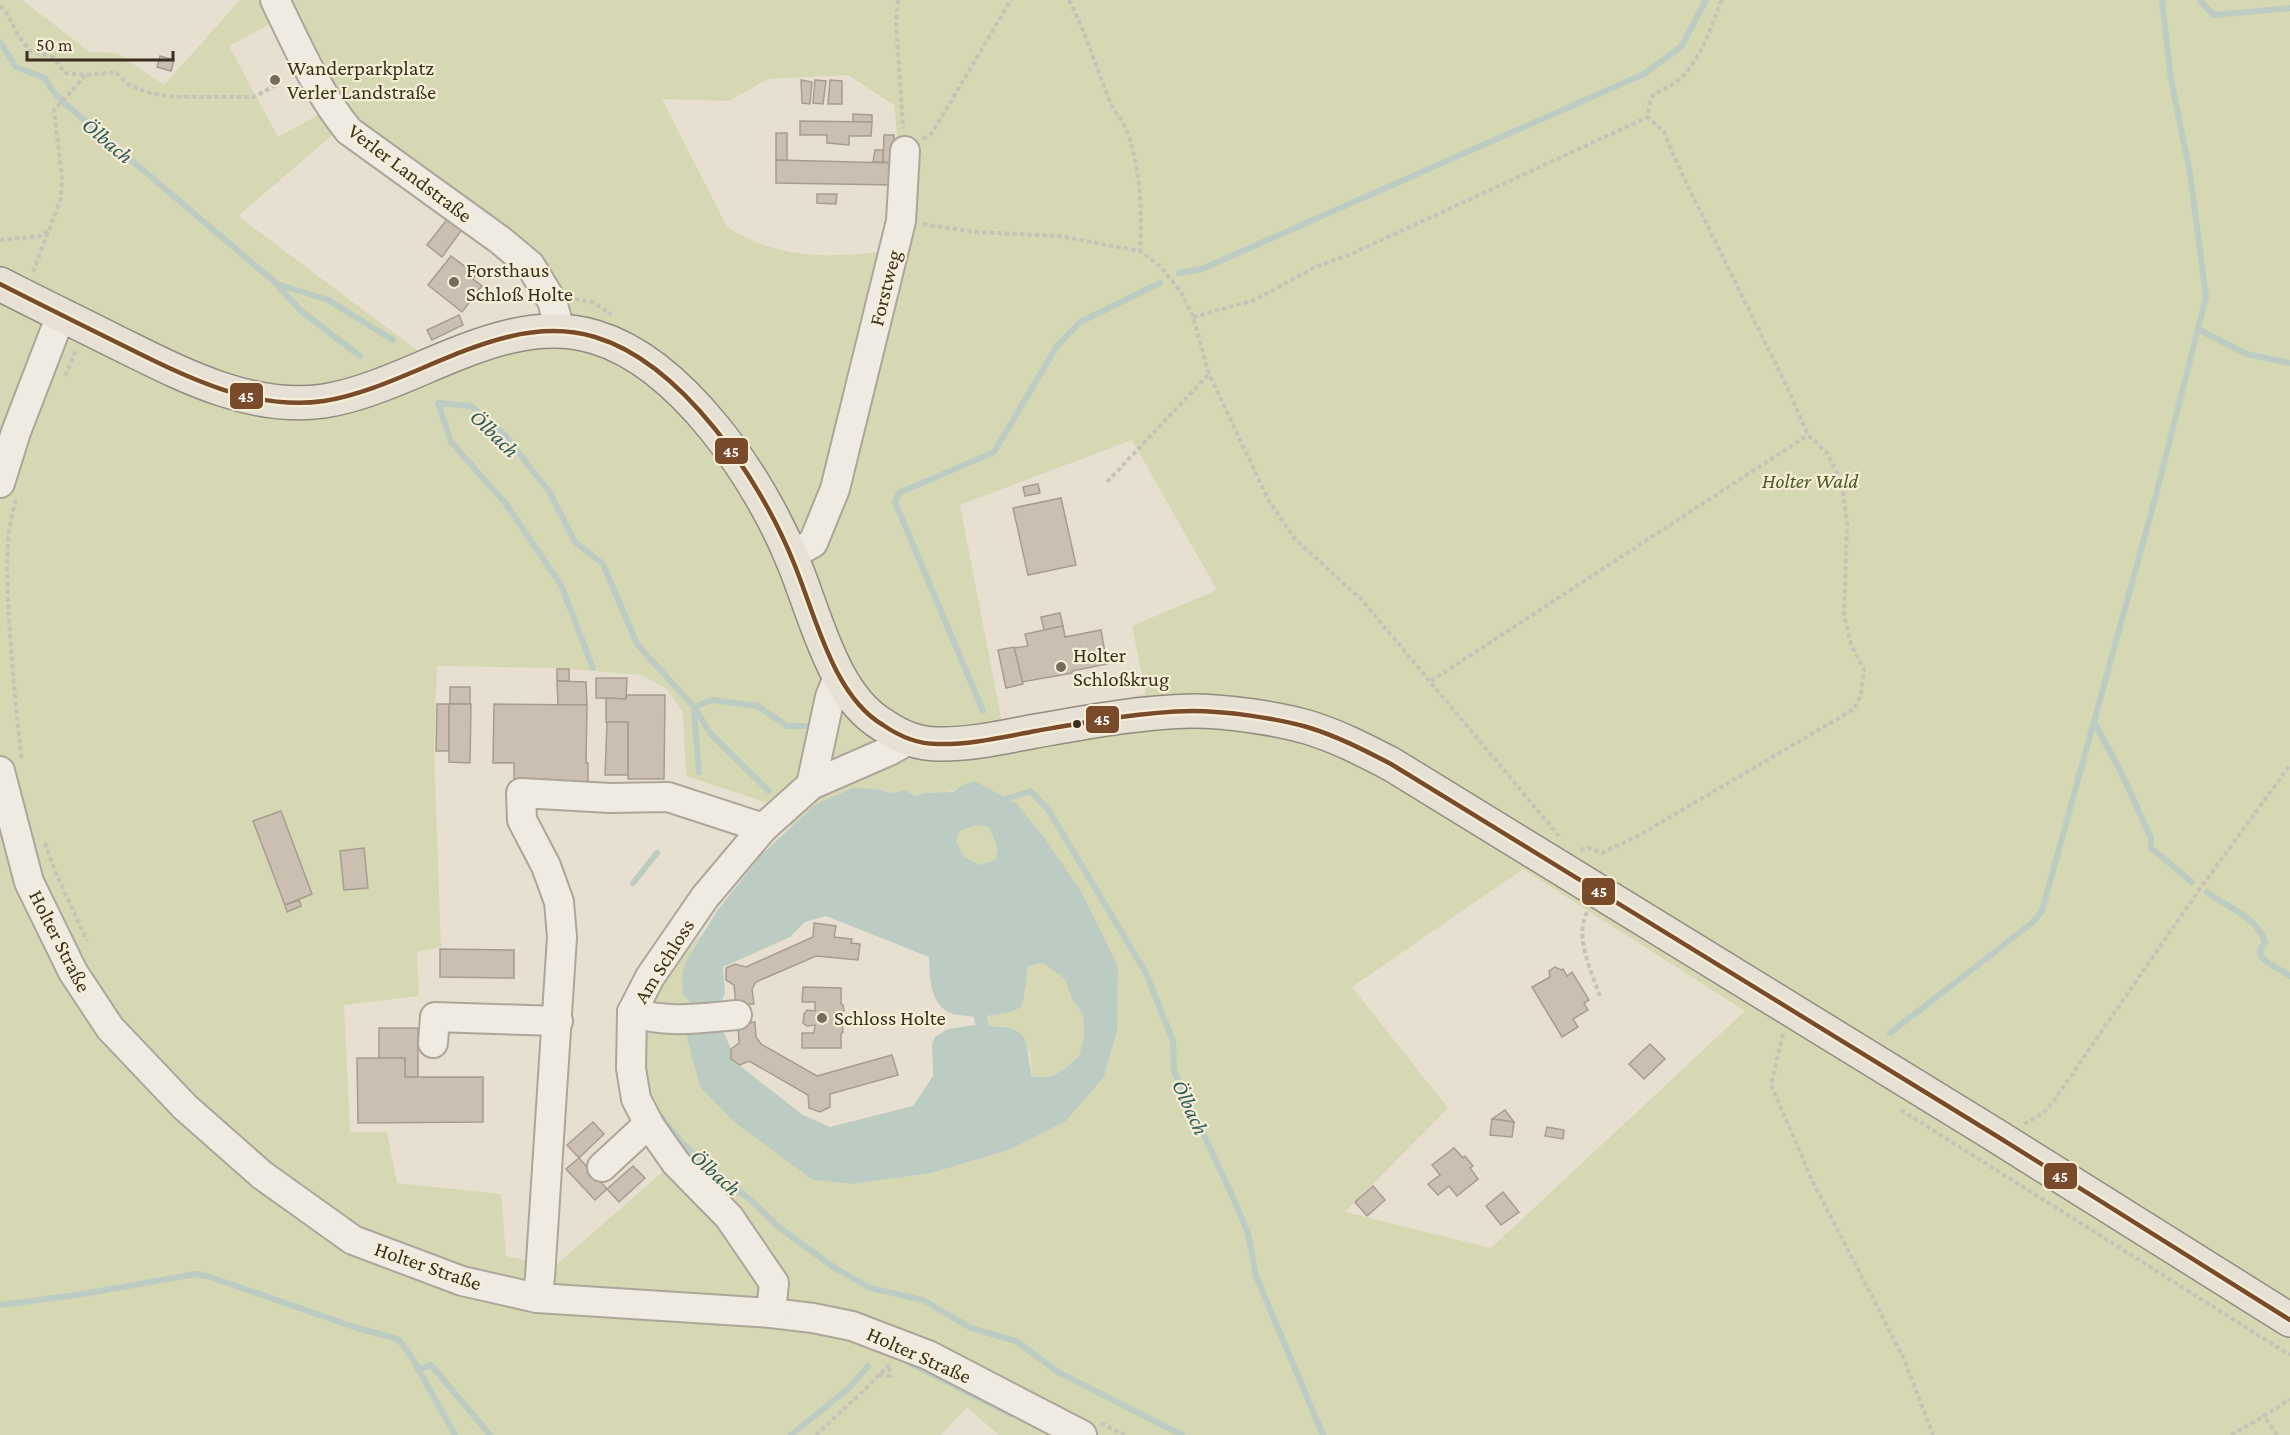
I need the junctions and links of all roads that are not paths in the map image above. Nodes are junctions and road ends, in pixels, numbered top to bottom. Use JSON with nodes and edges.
{"nodes":[{"id":1,"x":275,"y":0,"type":"edge"},
{"id":2,"x":905,"y":151,"type":"road end"},
{"id":3,"x":0,"y":284,"type":"edge"},
{"id":4,"x":61,"y":315,"type":"junction"},
{"id":5,"x":560,"y":330,"type":"junction"},
{"id":6,"x":9,"y":488,"type":"edge"},
{"id":7,"x":791,"y":555,"type":"junction"},
{"id":8,"x":838,"y":676,"type":"junction"},
{"id":9,"x":909,"y":740,"type":"junction"},
{"id":10,"x":11,"y":770,"type":"edge"},
{"id":11,"x":811,"y":784,"type":"junction"},
{"id":12,"x":763,"y":828,"type":"junction"},
{"id":13,"x":632,"y":1012,"type":"junction"},
{"id":14,"x":719,"y":1016,"type":"dead end"},
{"id":15,"x":558,"y":1021,"type":"junction"},
{"id":16,"x":433,"y":1042,"type":"dead end"},
{"id":17,"x":650,"y":1126,"type":"junction"},
{"id":18,"x":602,"y":1167,"type":"dead end"},
{"id":19,"x":537,"y":1298,"type":"junction"},
{"id":20,"x":771,"y":1313,"type":"junction"},
{"id":21,"x":2290,"y":1320,"type":"edge"},
{"id":22,"x":1082,"y":1435,"type":"edge"}],
"edges":[{"from":1,"to":5,"type":"street","name":"Verler Landstraße"},
{"from":2,"to":7,"type":"street","name":"Forstweg"},
{"from":3,"to":4,"type":"main road"},
{"from":4,"to":5,"type":"main road"},
{"from":4,"to":6,"type":"street"},
{"from":5,"to":7,"type":"main road"},
{"from":7,"to":8,"type":"main road"},
{"from":8,"to":9,"type":"main road"},
{"from":8,"to":11,"type":"street"},
{"from":9,"to":11,"type":"street","name":"Am Schloss"},
{"from":9,"to":21,"type":"main road"},
{"from":10,"to":19,"type":"street","name":"Holter Straße"},
{"from":11,"to":12,"type":"street","name":"Am Schloss"},
{"from":12,"to":13,"type":"street","name":"Am Schloss"},
{"from":12,"to":15,"type":"street"},
{"from":13,"to":14,"type":"street"},
{"from":13,"to":17,"type":"street","name":"Am Schloss"},
{"from":15,"to":16,"type":"street"},
{"from":15,"to":19,"type":"street"},
{"from":17,"to":18,"type":"street"},
{"from":17,"to":20,"type":"street","name":"Am Schloss"},
{"from":19,"to":20,"type":"street","name":"Holter Straße"},
{"from":20,"to":22,"type":"street","name":"Holter Straße"}]}
